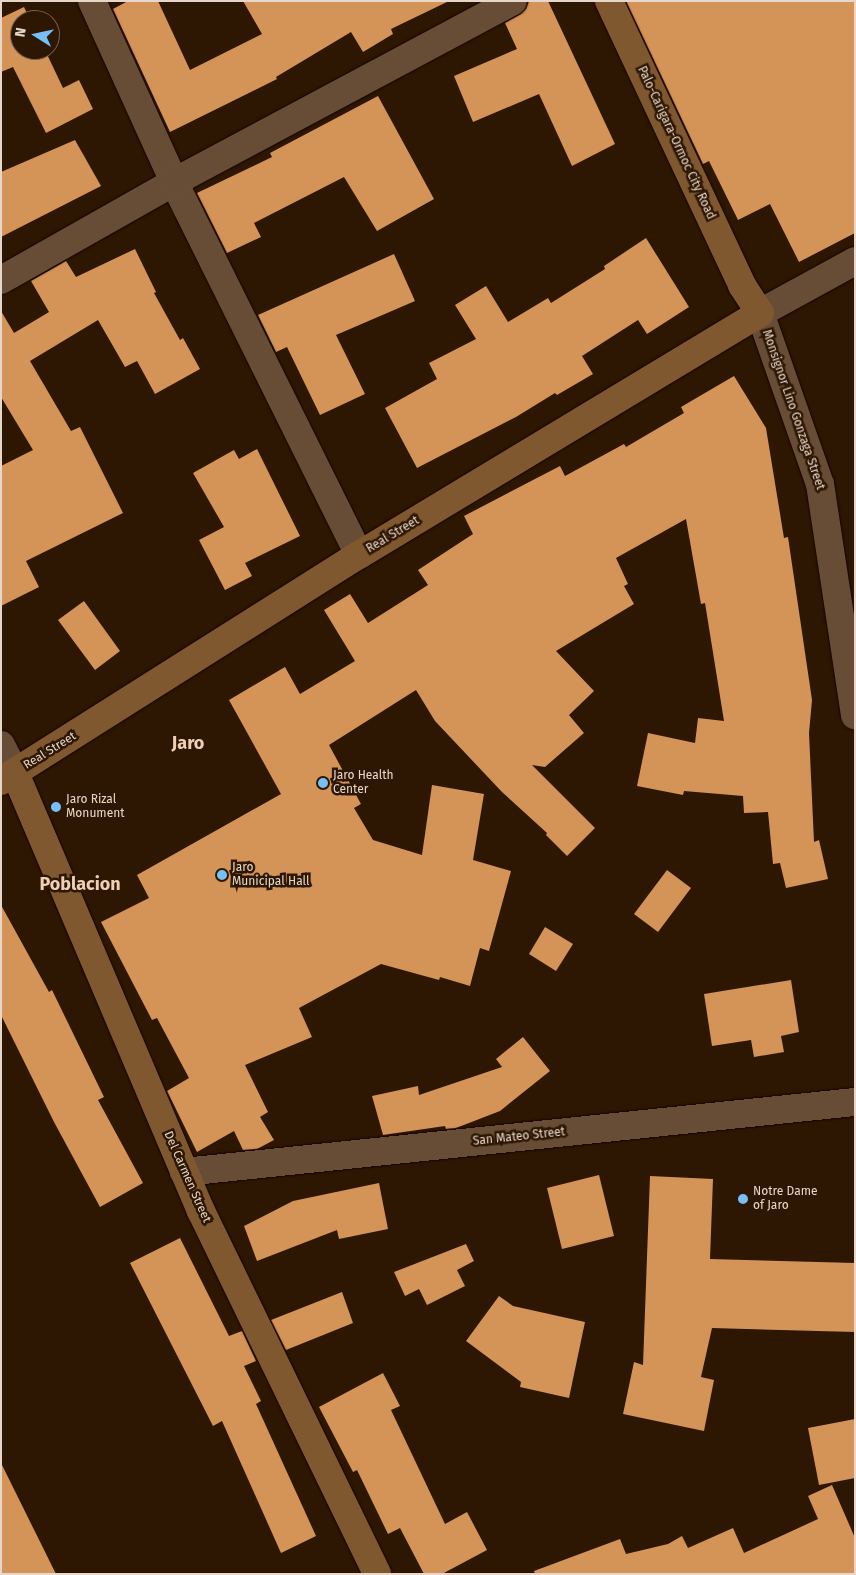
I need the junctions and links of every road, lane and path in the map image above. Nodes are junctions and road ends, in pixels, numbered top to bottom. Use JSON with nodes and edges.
{"nodes":[{"id":1,"x":92,"y":1,"type":"edge"},
{"id":2,"x":513,"y":1,"type":"edge"},
{"id":3,"x":609,"y":1,"type":"edge"},
{"id":4,"x":174,"y":182,"type":"junction"},
{"id":5,"x":855,"y":260,"type":"edge"},
{"id":6,"x":1,"y":280,"type":"edge"},
{"id":7,"x":760,"y":313,"type":"junction"},
{"id":8,"x":359,"y":555,"type":"junction"},
{"id":9,"x":855,"y":715,"type":"edge"},
{"id":10,"x":1,"y":745,"type":"edge"},
{"id":11,"x":8,"y":777,"type":"edge"},
{"id":12,"x":855,"y":1102,"type":"edge"},
{"id":13,"x":184,"y":1172,"type":"junction"},
{"id":14,"x":377,"y":1574,"type":"edge"}],
"edges":[{"from":1,"to":4,"type":"street"},
{"from":2,"to":4,"type":"street"},
{"from":3,"to":7,"type":"main road","name":"Palo-Carigara-Ormoc City Road"},
{"from":4,"to":6,"type":"street"},
{"from":4,"to":8,"type":"street"},
{"from":5,"to":7,"type":"street"},
{"from":7,"to":8,"type":"main road","name":"Real Street"},
{"from":7,"to":9,"type":"street","name":"Monsignor Lino Gonzaga Street"},
{"from":8,"to":11,"type":"main road","name":"Real Street"},
{"from":10,"to":11,"type":"street"},
{"from":11,"to":13,"type":"main road","name":"Del Carmen Street"},
{"from":12,"to":13,"type":"street","name":"San Mateo Street"},
{"from":13,"to":14,"type":"main road","name":"Del Carmen Street"}]}
